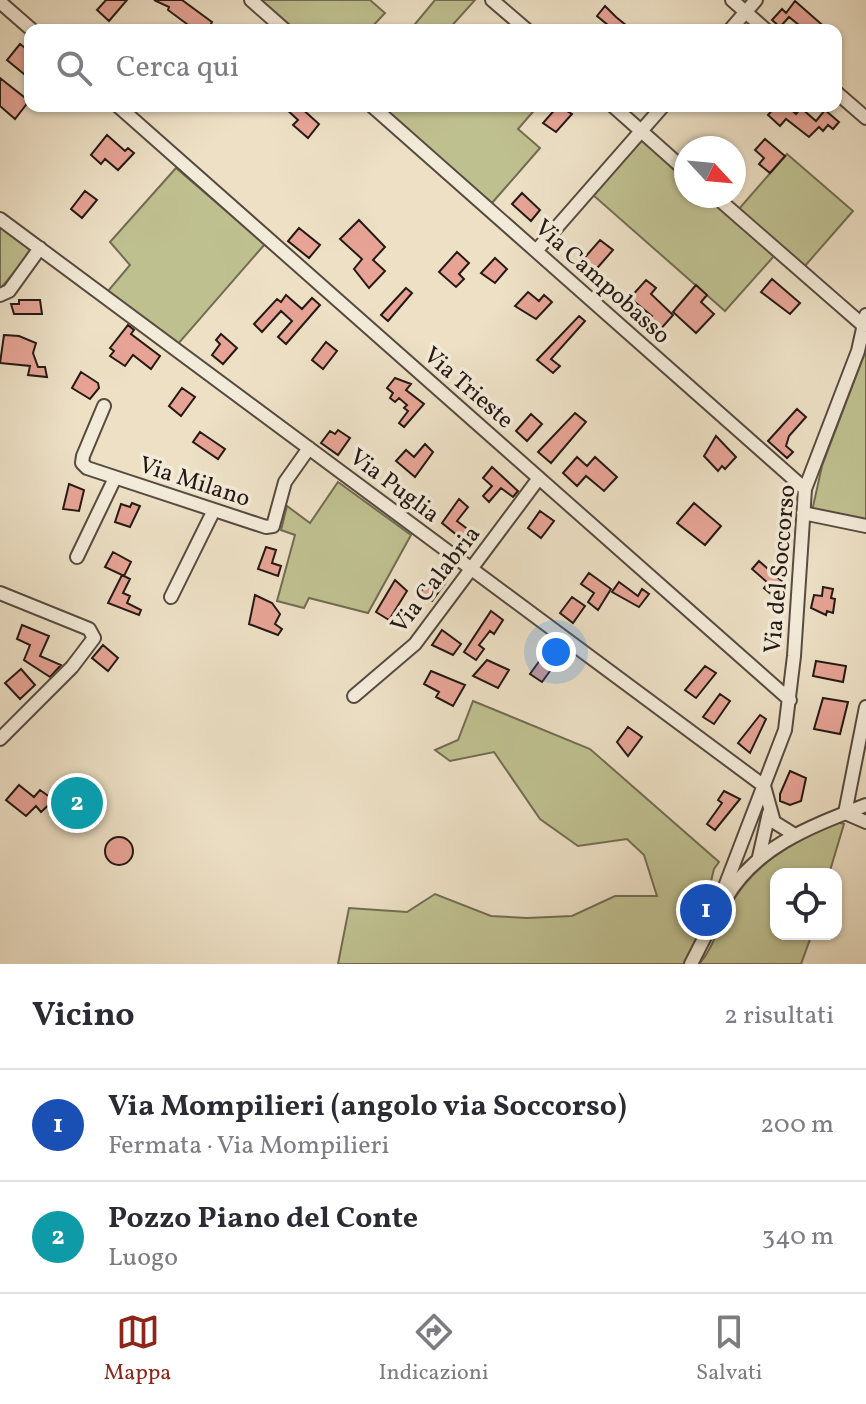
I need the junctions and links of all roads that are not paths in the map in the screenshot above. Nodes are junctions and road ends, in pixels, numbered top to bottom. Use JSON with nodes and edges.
{"nodes":[{"id":1,"x":251,"y":0,"type":"edge"},
{"id":2,"x":492,"y":0,"type":"edge"},
{"id":3,"x":732,"y":0,"type":"edge"},
{"id":4,"x":756,"y":0,"type":"edge"},
{"id":5,"x":0,"y":2,"type":"edge"},
{"id":6,"x":746,"y":12,"type":"junction"},
{"id":7,"x":25,"y":24,"type":"edge"},
{"id":8,"x":278,"y":24,"type":"edge"},
{"id":9,"x":520,"y":24,"type":"edge"},
{"id":10,"x":735,"y":24,"type":"edge"},
{"id":11,"x":759,"y":24,"type":"edge"},
{"id":12,"x":842,"y":97,"type":"edge"},
{"id":13,"x":125,"y":112,"type":"edge"},
{"id":14,"x":379,"y":112,"type":"edge"},
{"id":15,"x":620,"y":112,"type":"edge"},
{"id":16,"x":658,"y":112,"type":"edge"},
{"id":17,"x":866,"y":118,"type":"edge"},
{"id":18,"x":641,"y":131,"type":"junction"},
{"id":19,"x":674,"y":160,"type":"edge"},
{"id":20,"x":730,"y":208,"type":"edge"},
{"id":21,"x":0,"y":219,"type":"edge"},
{"id":22,"x":40,"y":248,"type":"junction"},
{"id":23,"x":536,"y":251,"type":"junction"},
{"id":24,"x":0,"y":295,"type":"edge"},
{"id":25,"x":865,"y":320,"type":"edge"},
{"id":26,"x":104,"y":406,"type":"dead end"},
{"id":27,"x":309,"y":448,"type":"junction"},
{"id":28,"x":115,"y":478,"type":"junction"},
{"id":29,"x":539,"y":478,"type":"junction"},
{"id":30,"x":805,"y":489,"type":"junction"},
{"id":31,"x":214,"y":510,"type":"junction"},
{"id":32,"x":803,"y":513,"type":"junction"},
{"id":33,"x":866,"y":526,"type":"edge"},
{"id":34,"x":77,"y":557,"type":"dead end"},
{"id":35,"x":471,"y":569,"type":"junction"},
{"id":36,"x":0,"y":593,"type":"edge"},
{"id":37,"x":171,"y":597,"type":"dead end"},
{"id":38,"x":354,"y":696,"type":"dead end"},
{"id":39,"x":790,"y":700,"type":"junction"},
{"id":40,"x":866,"y":707,"type":"edge"},
{"id":41,"x":0,"y":739,"type":"edge"},
{"id":42,"x":764,"y":786,"type":"junction"},
{"id":43,"x":866,"y":805,"type":"edge"},
{"id":44,"x":769,"y":812,"type":"junction"},
{"id":45,"x":845,"y":813,"type":"junction"},
{"id":46,"x":866,"y":822,"type":"edge"},
{"id":47,"x":747,"y":826,"type":"junction"},
{"id":48,"x":795,"y":835,"type":"junction"},
{"id":49,"x":764,"y":851,"type":"junction"},
{"id":50,"x":711,"y":923,"type":"junction"},
{"id":51,"x":691,"y":964,"type":"edge"}],
"edges":[{"from":1,"to":8,"type":"street"},
{"from":2,"to":9,"type":"street"},
{"from":3,"to":6,"type":"street"},
{"from":4,"to":6,"type":"street"},
{"from":5,"to":7,"type":"street"},
{"from":6,"to":10,"type":"street"},
{"from":6,"to":11,"type":"street"},
{"from":12,"to":17,"type":"street"},
{"from":13,"to":29,"type":"street","name":"Via Trieste"},
{"from":14,"to":23,"type":"street","name":"Via Campobasso"},
{"from":15,"to":18,"type":"street"},
{"from":16,"to":18,"type":"street"},
{"from":18,"to":19,"type":"street"},
{"from":18,"to":23,"type":"street"},
{"from":20,"to":25,"type":"street"},
{"from":21,"to":22,"type":"street","name":"Via Puglia"},
{"from":22,"to":24,"type":"street"},
{"from":22,"to":27,"type":"street","name":"Via Puglia"},
{"from":23,"to":30,"type":"street","name":"Via Campobasso"},
{"from":25,"to":30,"type":"street","name":"Via del Soccorso"},
{"from":26,"to":28,"type":"street","name":"Via Milano"},
{"from":27,"to":31,"type":"street","name":"Via Milano"},
{"from":27,"to":35,"type":"street","name":"Via Puglia"},
{"from":28,"to":31,"type":"street","name":"Via Milano"},
{"from":28,"to":34,"type":"street"},
{"from":29,"to":35,"type":"street","name":"Via Calabria"},
{"from":29,"to":39,"type":"street","name":"Via Trieste"},
{"from":30,"to":32,"type":"street","name":"Via del Soccorso"},
{"from":31,"to":37,"type":"street"},
{"from":32,"to":33,"type":"street"},
{"from":32,"to":39,"type":"street","name":"Via del Soccorso"},
{"from":35,"to":38,"type":"street","name":"Via Calabria"},
{"from":35,"to":42,"type":"street","name":"Via Puglia"},
{"from":36,"to":41,"type":"street"},
{"from":39,"to":42,"type":"street","name":"Via del Soccorso"},
{"from":40,"to":45,"type":"street"},
{"from":42,"to":44,"type":"street"},
{"from":42,"to":47,"type":"street","name":"Via del Soccorso"},
{"from":43,"to":45,"type":"street"},
{"from":44,"to":48,"type":"street"},
{"from":44,"to":49,"type":"street"},
{"from":45,"to":46,"type":"street"},
{"from":45,"to":48,"type":"street"},
{"from":47,"to":49,"type":"street"},
{"from":47,"to":50,"type":"street","name":"Via del Soccorso"},
{"from":48,"to":49,"type":"street"},
{"from":49,"to":50,"type":"street"},
{"from":50,"to":51,"type":"street"}]}
